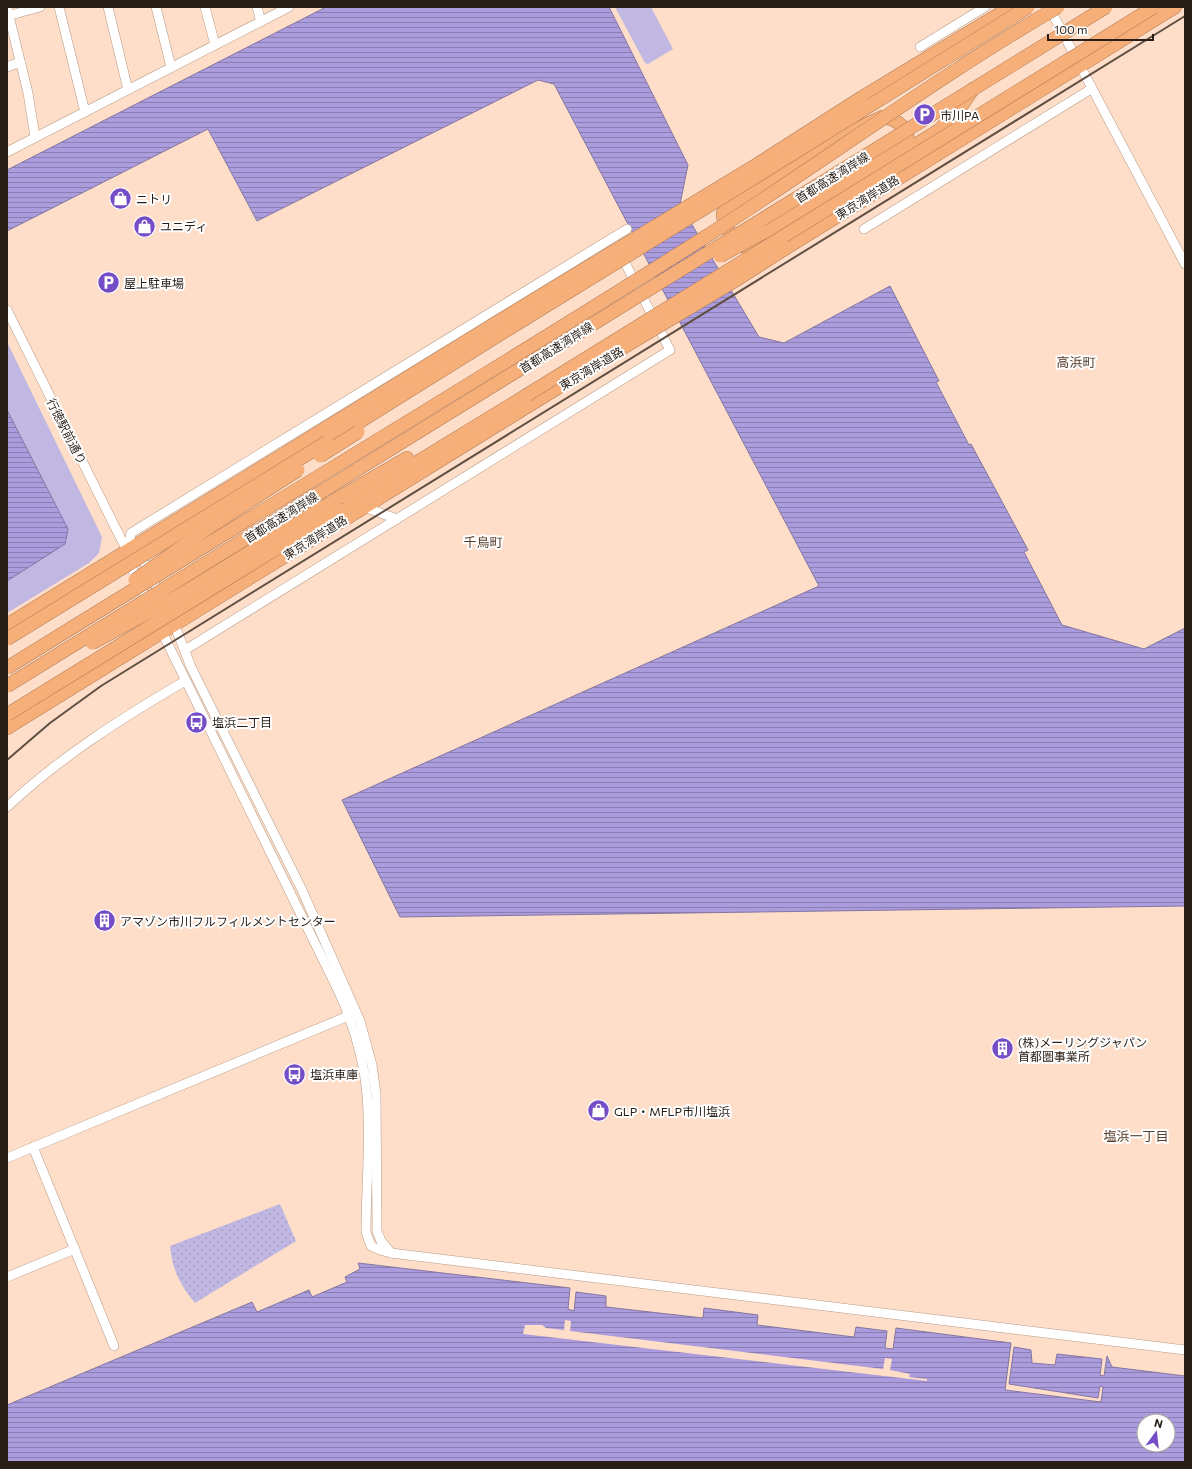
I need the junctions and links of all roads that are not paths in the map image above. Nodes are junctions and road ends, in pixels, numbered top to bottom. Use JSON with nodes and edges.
{"nodes":[{"id":1,"x":40,"y":7,"type":"edge"},
{"id":2,"x":59,"y":7,"type":"edge"},
{"id":3,"x":108,"y":7,"type":"edge"},
{"id":4,"x":156,"y":7,"type":"edge"},
{"id":5,"x":205,"y":7,"type":"edge"},
{"id":6,"x":257,"y":7,"type":"edge"},
{"id":7,"x":289,"y":7,"type":"edge"},
{"id":8,"x":985,"y":7,"type":"edge"},
{"id":9,"x":1011,"y":7,"type":"edge"},
{"id":10,"x":1028,"y":7,"type":"edge"},
{"id":11,"x":1049,"y":7,"type":"edge"},
{"id":12,"x":1058,"y":7,"type":"edge"},
{"id":13,"x":1106,"y":7,"type":"edge"},
{"id":14,"x":1154,"y":7,"type":"edge"},
{"id":15,"x":1175,"y":7,"type":"edge"},
{"id":16,"x":8,"y":13,"type":"edge"},
{"id":17,"x":261,"y":22,"type":"junction"},
{"id":18,"x":215,"y":45,"type":"junction"},
{"id":19,"x":920,"y":47,"type":"dead end"},
{"id":20,"x":20,"y":62,"type":"junction"},
{"id":21,"x":1079,"y":66,"type":"junction"},
{"id":22,"x":7,"y":67,"type":"edge"},
{"id":23,"x":171,"y":68,"type":"junction"},
{"id":24,"x":973,"y":89,"type":"junction"},
{"id":25,"x":1092,"y":89,"type":"junction"},
{"id":26,"x":128,"y":90,"type":"junction"},
{"id":27,"x":85,"y":112,"type":"junction"},
{"id":28,"x":35,"y":137,"type":"junction"},
{"id":29,"x":7,"y":152,"type":"edge"},
{"id":30,"x":758,"y":164,"type":"junction"},
{"id":31,"x":627,"y":229,"type":"dead end"},
{"id":32,"x":864,"y":229,"type":"dead end"},
{"id":33,"x":612,"y":238,"type":"junction"},
{"id":34,"x":786,"y":248,"type":"junction"},
{"id":35,"x":622,"y":260,"type":"junction"},
{"id":36,"x":1185,"y":264,"type":"edge"},
{"id":37,"x":643,"y":293,"type":"junction"},
{"id":38,"x":7,"y":310,"type":"edge"},
{"id":39,"x":494,"y":331,"type":"junction"},
{"id":40,"x":622,"y":335,"type":"junction"},
{"id":41,"x":467,"y":355,"type":"junction"},
{"id":42,"x":530,"y":399,"type":"junction"},
{"id":43,"x":339,"y":504,"type":"junction"},
{"id":44,"x":364,"y":507,"type":"junction"},
{"id":45,"x":397,"y":519,"type":"junction"},
{"id":46,"x":128,"y":552,"type":"junction"},
{"id":47,"x":113,"y":602,"type":"junction"},
{"id":48,"x":174,"y":624,"type":"junction"},
{"id":49,"x":7,"y":625,"type":"edge"},
{"id":50,"x":162,"y":632,"type":"junction"},
{"id":51,"x":7,"y":639,"type":"edge"},
{"id":52,"x":185,"y":650,"type":"junction"},
{"id":53,"x":7,"y":668,"type":"edge"},
{"id":54,"x":185,"y":681,"type":"junction"},
{"id":55,"x":7,"y":686,"type":"edge"},
{"id":56,"x":7,"y":692,"type":"edge"},
{"id":57,"x":8,"y":714,"type":"edge"},
{"id":58,"x":7,"y":728,"type":"edge"},
{"id":59,"x":221,"y":728,"type":"junction"},
{"id":60,"x":211,"y":733,"type":"junction"},
{"id":61,"x":252,"y":792,"type":"junction"},
{"id":62,"x":242,"y":797,"type":"junction"},
{"id":63,"x":7,"y":807,"type":"edge"},
{"id":64,"x":302,"y":890,"type":"junction"},
{"id":65,"x":291,"y":896,"type":"junction"},
{"id":66,"x":323,"y":937,"type":"junction"},
{"id":67,"x":314,"y":942,"type":"junction"},
{"id":68,"x":333,"y":969,"type":"junction"},
{"id":69,"x":353,"y":1014,"type":"junction"},
{"id":70,"x":33,"y":1147,"type":"junction"},
{"id":71,"x":7,"y":1158,"type":"edge"},
{"id":72,"x":366,"y":1210,"type":"junction"},
{"id":73,"x":377,"y":1210,"type":"junction"},
{"id":74,"x":75,"y":1249,"type":"junction"},
{"id":75,"x":391,"y":1253,"type":"junction"},
{"id":76,"x":7,"y":1277,"type":"edge"},
{"id":77,"x":114,"y":1346,"type":"dead end"},
{"id":78,"x":1185,"y":1350,"type":"edge"}],
"edges":[{"from":1,"to":16,"type":"street"},
{"from":2,"to":27,"type":"street"},
{"from":3,"to":26,"type":"street"},
{"from":4,"to":23,"type":"street"},
{"from":5,"to":18,"type":"street"},
{"from":6,"to":17,"type":"street"},
{"from":7,"to":17,"type":"street"},
{"from":8,"to":19,"type":"street"},
{"from":9,"to":30,"type":"highway","bridge":true},
{"from":10,"to":35,"type":"highway","bridge":true},
{"from":11,"to":21,"type":"street"},
{"from":12,"to":47,"type":"highway","name":"首都高速湾岸線","bridge":true},
{"from":13,"to":24,"type":"highway","name":"首都高速湾岸線","bridge":true},
{"from":14,"to":40,"type":"highway","name":"東京湾岸道路","bridge":true},
{"from":15,"to":21,"type":"highway","name":"東京湾岸道路"},
{"from":16,"to":20,"type":"street"},
{"from":17,"to":18,"type":"street"},
{"from":18,"to":23,"type":"street"},
{"from":20,"to":22,"type":"street"},
{"from":20,"to":28,"type":"street"},
{"from":21,"to":25,"type":"street"},
{"from":21,"to":34,"type":"highway","name":"東京湾岸道路"},
{"from":23,"to":26,"type":"street"},
{"from":24,"to":37,"type":"highway","name":"首都高速湾岸線","bridge":true},
{"from":24,"to":37,"type":"highway","bridge":true},
{"from":25,"to":32,"type":"street"},
{"from":25,"to":36,"type":"street"},
{"from":26,"to":27,"type":"street"},
{"from":27,"to":28,"type":"street"},
{"from":28,"to":29,"type":"street"},
{"from":30,"to":35,"type":"highway","bridge":true},
{"from":30,"to":39,"type":"highway","bridge":true},
{"from":31,"to":33,"type":"street"},
{"from":33,"to":45,"type":"street"},
{"from":33,"to":46,"type":"street"},
{"from":34,"to":40,"type":"highway","bridge":true},
{"from":34,"to":42,"type":"highway","name":"東京湾岸道路","bridge":true},
{"from":35,"to":39,"type":"highway","bridge":true},
{"from":37,"to":55,"type":"highway","name":"首都高速湾岸線","bridge":true},
{"from":38,"to":46,"type":"street","name":"行徳駅前通り"},
{"from":39,"to":41,"type":"highway"},
{"from":39,"to":46,"type":"highway"},
{"from":40,"to":42,"type":"highway","name":"東京湾岸道路","bridge":true},
{"from":41,"to":47,"type":"highway","bridge":true},
{"from":41,"to":51,"type":"highway","bridge":true},
{"from":42,"to":43,"type":"highway","name":"東京湾岸道路"},
{"from":42,"to":44,"type":"highway","name":"東京湾岸道路"},
{"from":43,"to":56,"type":"highway","bridge":true},
{"from":43,"to":57,"type":"highway","name":"東京湾岸道路","bridge":true},
{"from":44,"to":45,"type":"street"},
{"from":44,"to":48,"type":"highway","name":"東京湾岸道路"},
{"from":45,"to":52,"type":"street"},
{"from":46,"to":48,"type":"street"},
{"from":46,"to":49,"type":"highway"},
{"from":46,"to":50,"type":"street","name":"行徳駅前通り"},
{"from":47,"to":53,"type":"highway","name":"首都高速湾岸線","bridge":true},
{"from":48,"to":50,"type":"highway","name":"東京湾岸道路"},
{"from":48,"to":52,"type":"street"},
{"from":50,"to":54,"type":"street","name":"行徳駅前通り"},
{"from":50,"to":58,"type":"highway","name":"東京湾岸道路"},
{"from":52,"to":59,"type":"street"},
{"from":54,"to":60,"type":"street","name":"行徳駅前通り"},
{"from":54,"to":63,"type":"street"},
{"from":59,"to":60,"type":"street"},
{"from":59,"to":61,"type":"street"},
{"from":60,"to":62,"type":"street","name":"行徳駅前通り"},
{"from":61,"to":62,"type":"street"},
{"from":61,"to":64,"type":"street"},
{"from":62,"to":65,"type":"street","name":"行徳駅前通り"},
{"from":64,"to":65,"type":"street"},
{"from":64,"to":66,"type":"street"},
{"from":65,"to":67,"type":"street","name":"行徳駅前通り"},
{"from":66,"to":67,"type":"street"},
{"from":66,"to":68,"type":"street"},
{"from":67,"to":68,"type":"street","name":"行徳駅前通り"},
{"from":68,"to":69,"type":"street"},
{"from":69,"to":70,"type":"street"},
{"from":69,"to":72,"type":"street"},
{"from":69,"to":73,"type":"street"},
{"from":70,"to":71,"type":"street"},
{"from":70,"to":74,"type":"street"},
{"from":72,"to":73,"type":"street"},
{"from":72,"to":75,"type":"street"},
{"from":73,"to":75,"type":"street"},
{"from":74,"to":76,"type":"street"},
{"from":74,"to":77,"type":"street"},
{"from":75,"to":78,"type":"street"}]}
